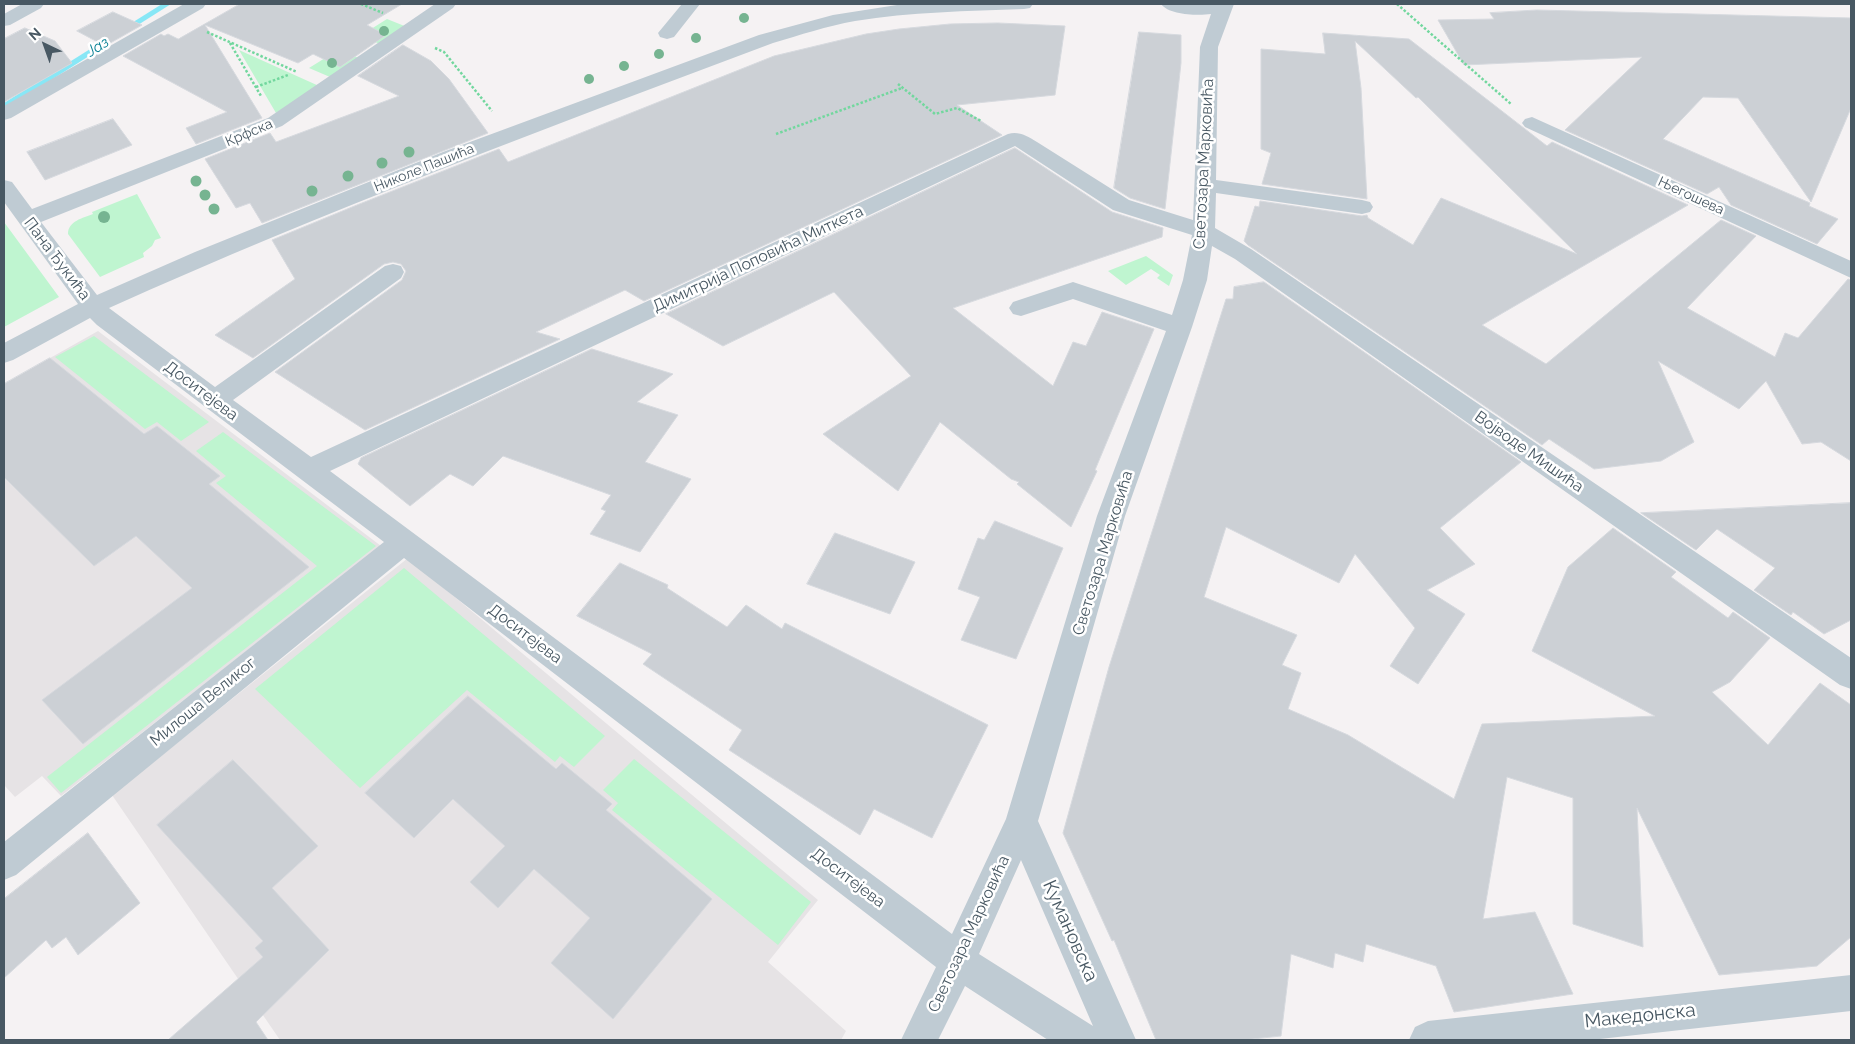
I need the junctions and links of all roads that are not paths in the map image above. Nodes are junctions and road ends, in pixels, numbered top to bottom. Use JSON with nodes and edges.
{"nodes":[{"id":1,"x":35,"y":4,"type":"edge"},
{"id":2,"x":197,"y":4,"type":"edge"},
{"id":3,"x":447,"y":4,"type":"edge"},
{"id":4,"x":691,"y":4,"type":"edge"},
{"id":5,"x":1024,"y":4,"type":"edge"},
{"id":6,"x":1224,"y":4,"type":"edge"},
{"id":7,"x":942,"y":5,"type":"edge"},
{"id":8,"x":1173,"y":5,"type":"edge"},
{"id":9,"x":4,"y":21,"type":"edge"},
{"id":10,"x":667,"y":32,"type":"dead end"},
{"id":11,"x":1209,"y":47,"type":"junction"},
{"id":12,"x":4,"y":114,"type":"edge"},
{"id":13,"x":1532,"y":123,"type":"road end"},
{"id":14,"x":1205,"y":184,"type":"junction"},
{"id":15,"x":4,"y":187,"type":"edge"},
{"id":16,"x":1362,"y":207,"type":"dead end"},
{"id":17,"x":27,"y":219,"type":"junction"},
{"id":18,"x":1204,"y":231,"type":"junction"},
{"id":19,"x":1851,"y":270,"type":"edge"},
{"id":20,"x":393,"y":272,"type":"dead end"},
{"id":21,"x":93,"y":306,"type":"junction"},
{"id":22,"x":1021,"y":308,"type":"dead end"},
{"id":23,"x":1180,"y":327,"type":"junction"},
{"id":24,"x":4,"y":354,"type":"edge"},
{"id":25,"x":214,"y":401,"type":"junction"},
{"id":26,"x":309,"y":470,"type":"junction"},
{"id":27,"x":404,"y":542,"type":"junction"},
{"id":28,"x":1851,"y":675,"type":"edge"},
{"id":29,"x":1021,"y":822,"type":"junction"},
{"id":30,"x":4,"y":863,"type":"edge"},
{"id":31,"x":958,"y":961,"type":"junction"},
{"id":32,"x":1851,"y":993,"type":"edge"},
{"id":33,"x":919,"y":1040,"type":"edge"},
{"id":34,"x":1081,"y":1040,"type":"edge"},
{"id":35,"x":1118,"y":1040,"type":"edge"},
{"id":36,"x":1428,"y":1040,"type":"edge"}],
"edges":[{"from":1,"to":9,"type":"street"},
{"from":2,"to":12,"type":"street"},
{"from":3,"to":17,"type":"street","name":"Крфска"},
{"from":4,"to":10,"type":"street"},
{"from":5,"to":7,"type":"street","name":"Николе Пашића"},
{"from":6,"to":8,"type":"street"},
{"from":6,"to":11,"type":"street","name":"Светозара Марковића"},
{"from":7,"to":21,"type":"street","name":"Николе Пашића"},
{"from":8,"to":11,"type":"street"},
{"from":11,"to":14,"type":"street","name":"Светозара Марковића"},
{"from":13,"to":19,"type":"street","name":"Његошева"},
{"from":14,"to":16,"type":"street"},
{"from":14,"to":18,"type":"street","name":"Светозара Марковића"},
{"from":15,"to":17,"type":"street","name":"Пана Ђукића"},
{"from":17,"to":21,"type":"street","name":"Пана Ђукића"},
{"from":18,"to":23,"type":"street","name":"Светозара Марковића"},
{"from":18,"to":26,"type":"street","name":"Димитрија Поповића Миткета"},
{"from":18,"to":28,"type":"street","name":"Војводе Мишића"},
{"from":20,"to":25,"type":"street"},
{"from":21,"to":24,"type":"street","name":"Николе Пашића"},
{"from":21,"to":25,"type":"street","name":"Доситејева"},
{"from":22,"to":23,"type":"street"},
{"from":23,"to":29,"type":"street","name":"Светозара Марковића"},
{"from":25,"to":26,"type":"street","name":"Доситејева"},
{"from":26,"to":27,"type":"street","name":"Доситејева"},
{"from":27,"to":30,"type":"street","name":"Милоша Великог"},
{"from":27,"to":31,"type":"street","name":"Доситејева"},
{"from":29,"to":31,"type":"street","name":"Светозара Марковића"},
{"from":29,"to":35,"type":"street","name":"Кумановска"},
{"from":31,"to":33,"type":"street","name":"Светозара Марковића"},
{"from":31,"to":34,"type":"street"},
{"from":32,"to":36,"type":"street","name":"Македонска"}]}
